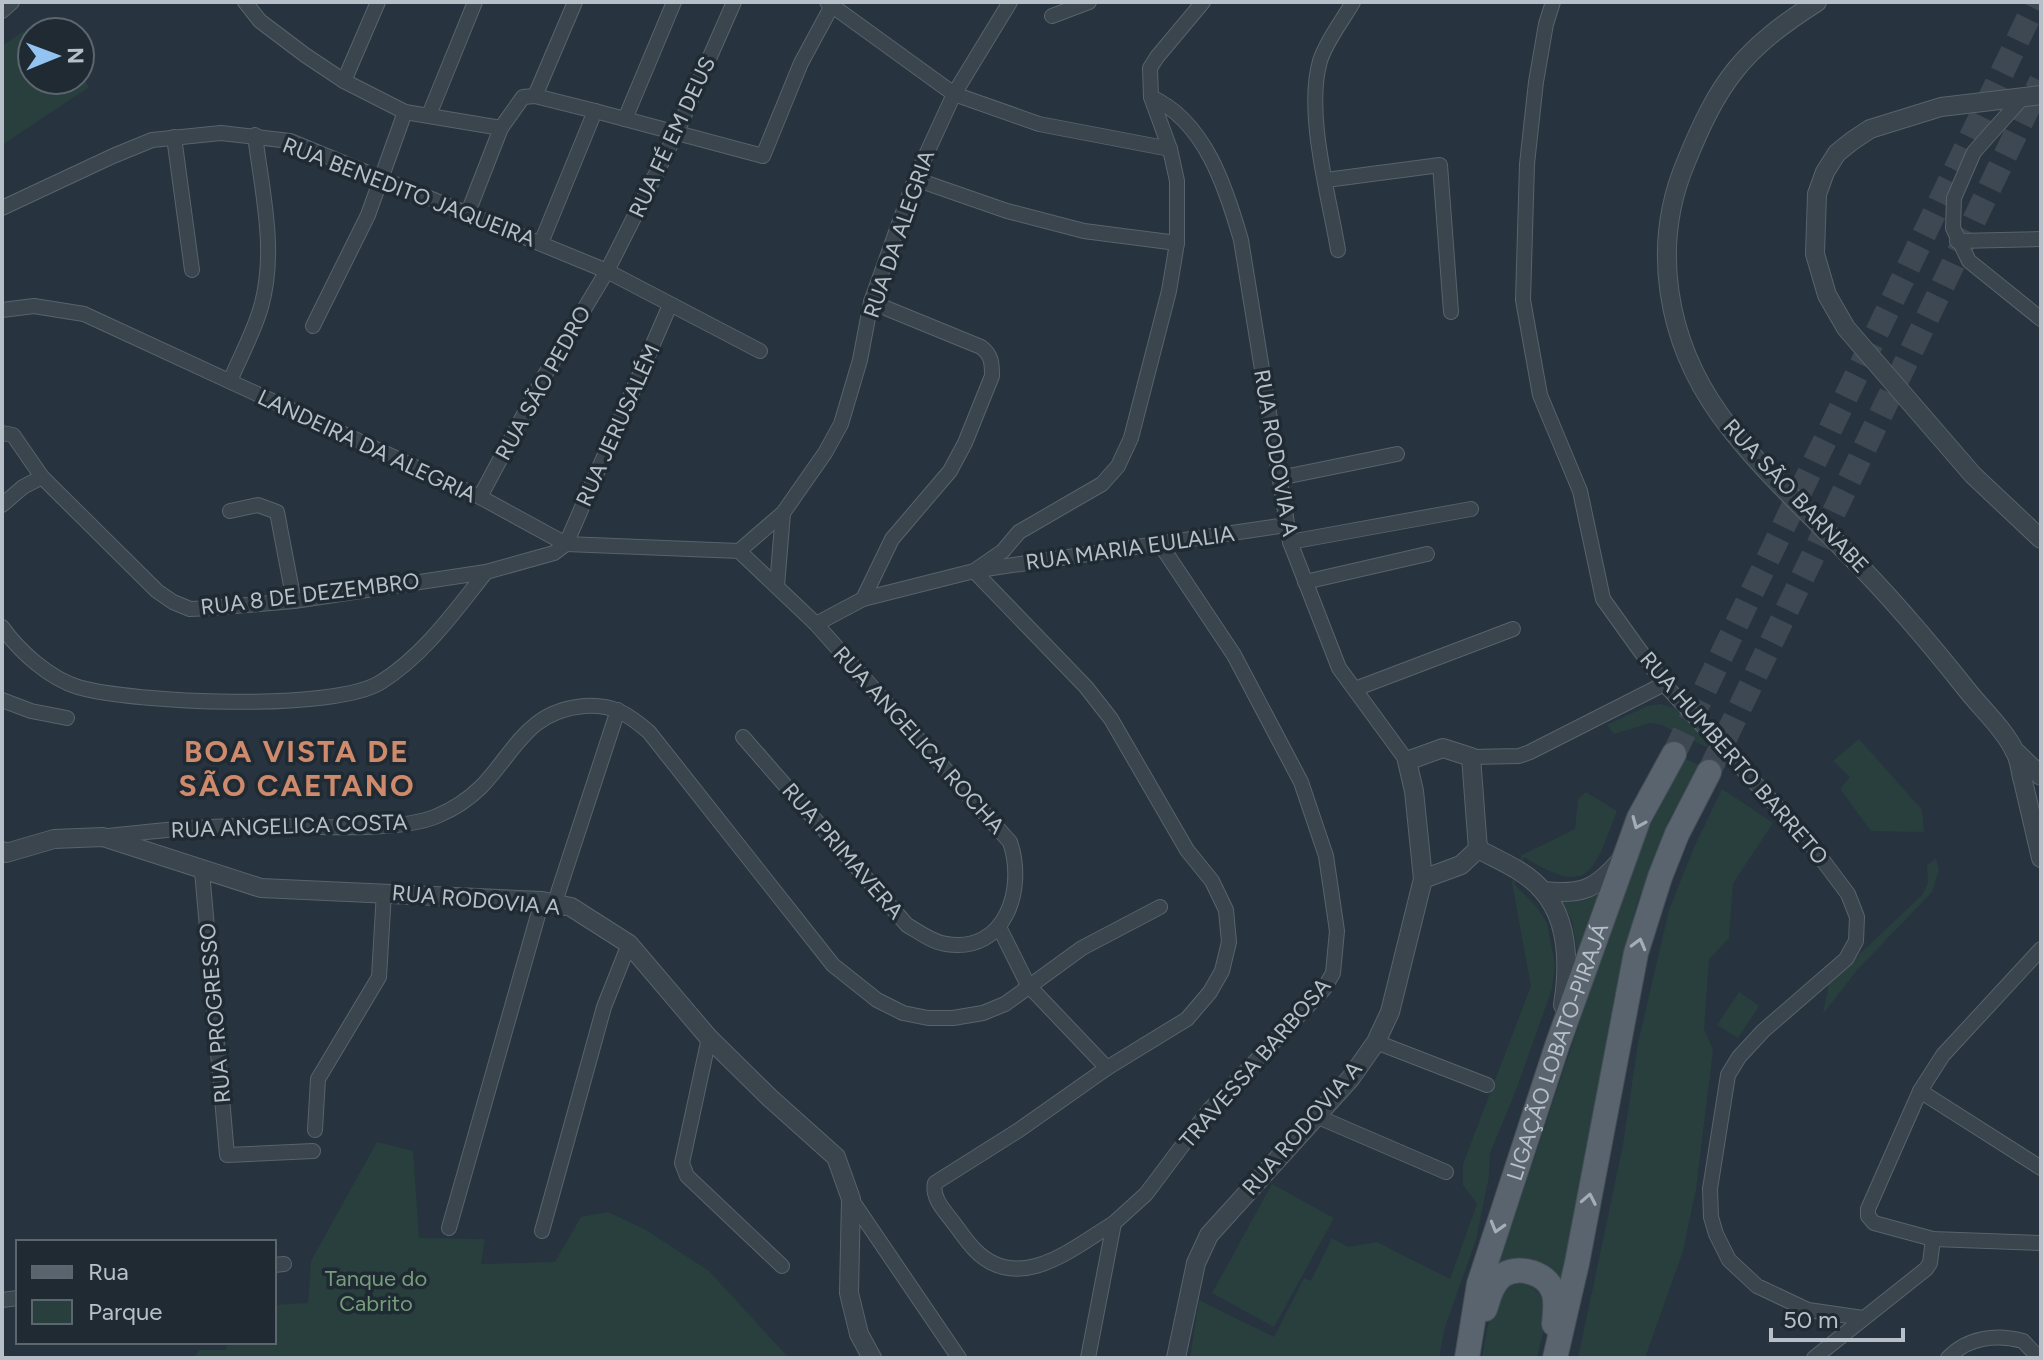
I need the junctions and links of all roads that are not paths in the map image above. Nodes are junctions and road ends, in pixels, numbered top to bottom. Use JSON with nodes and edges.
{"nodes":[{"id":1,"x":12,"y":2,"type":"edge"},
{"id":2,"x":245,"y":2,"type":"edge"},
{"id":3,"x":378,"y":2,"type":"edge"},
{"id":4,"x":475,"y":2,"type":"edge"},
{"id":5,"x":575,"y":2,"type":"edge"},
{"id":6,"x":674,"y":2,"type":"edge"},
{"id":7,"x":734,"y":2,"type":"edge"},
{"id":8,"x":1010,"y":2,"type":"edge"},
{"id":9,"x":1089,"y":2,"type":"edge"},
{"id":10,"x":1203,"y":2,"type":"edge"},
{"id":11,"x":1353,"y":2,"type":"edge"},
{"id":12,"x":1553,"y":2,"type":"edge"},
{"id":13,"x":1817,"y":2,"type":"edge"},
{"id":14,"x":831,"y":3,"type":"edge"},
{"id":15,"x":2,"y":11,"type":"edge"},
{"id":16,"x":1052,"y":16,"type":"dead end"},
{"id":17,"x":344,"y":81,"type":"junction"},
{"id":18,"x":954,"y":94,"type":"junction"},
{"id":19,"x":529,"y":96,"type":"junction"},
{"id":20,"x":2033,"y":96,"type":"edge"},
{"id":21,"x":1151,"y":97,"type":"junction"},
{"id":22,"x":595,"y":111,"type":"junction"},
{"id":23,"x":405,"y":112,"type":"junction"},
{"id":24,"x":429,"y":115,"type":"junction"},
{"id":25,"x":625,"y":119,"type":"junction"},
{"id":26,"x":501,"y":128,"type":"junction"},
{"id":27,"x":676,"y":134,"type":"junction"},
{"id":28,"x":255,"y":135,"type":"junction"},
{"id":29,"x":174,"y":137,"type":"junction"},
{"id":30,"x":1170,"y":149,"type":"junction"},
{"id":31,"x":381,"y":178,"type":"junction"},
{"id":32,"x":915,"y":179,"type":"junction"},
{"id":33,"x":1326,"y":180,"type":"junction"},
{"id":34,"x":2,"y":208,"type":"edge"},
{"id":35,"x":467,"y":215,"type":"junction"},
{"id":36,"x":2041,"y":239,"type":"edge"},
{"id":37,"x":1957,"y":241,"type":"junction"},
{"id":38,"x":541,"y":243,"type":"junction"},
{"id":39,"x":1177,"y":243,"type":"junction"},
{"id":40,"x":1338,"y":250,"type":"dead end"},
{"id":41,"x":192,"y":270,"type":"dead end"},
{"id":42,"x":607,"y":271,"type":"junction"},
{"id":43,"x":871,"y":302,"type":"junction"},
{"id":44,"x":670,"y":305,"type":"junction"},
{"id":45,"x":2,"y":310,"type":"edge"},
{"id":46,"x":1451,"y":312,"type":"dead end"},
{"id":47,"x":2041,"y":319,"type":"edge"},
{"id":48,"x":313,"y":326,"type":"dead end"},
{"id":49,"x":760,"y":351,"type":"dead end"},
{"id":50,"x":230,"y":381,"type":"junction"},
{"id":51,"x":8,"y":434,"type":"edge"},
{"id":52,"x":1397,"y":454,"type":"dead end"},
{"id":53,"x":42,"y":477,"type":"junction"},
{"id":54,"x":1279,"y":478,"type":"junction"},
{"id":55,"x":480,"y":497,"type":"junction"},
{"id":56,"x":2,"y":505,"type":"edge"},
{"id":57,"x":1471,"y":509,"type":"dead end"},
{"id":58,"x":230,"y":511,"type":"dead end"},
{"id":59,"x":783,"y":513,"type":"junction"},
{"id":60,"x":1286,"y":525,"type":"junction"},
{"id":61,"x":2041,"y":539,"type":"edge"},
{"id":62,"x":1290,"y":542,"type":"junction"},
{"id":63,"x":566,"y":544,"type":"junction"},
{"id":64,"x":1160,"y":544,"type":"junction"},
{"id":65,"x":739,"y":551,"type":"junction"},
{"id":66,"x":1427,"y":554,"type":"dead end"},
{"id":67,"x":974,"y":571,"type":"junction"},
{"id":68,"x":486,"y":572,"type":"junction"},
{"id":69,"x":1305,"y":582,"type":"junction"},
{"id":70,"x":777,"y":586,"type":"junction"},
{"id":71,"x":863,"y":599,"type":"junction"},
{"id":72,"x":294,"y":601,"type":"junction"},
{"id":73,"x":816,"y":624,"type":"junction"},
{"id":74,"x":2,"y":627,"type":"edge"},
{"id":75,"x":1513,"y":629,"type":"dead end"},
{"id":76,"x":1664,"y":684,"type":"junction"},
{"id":77,"x":1355,"y":689,"type":"junction"},
{"id":78,"x":2,"y":700,"type":"edge"},
{"id":79,"x":622,"y":712,"type":"junction"},
{"id":80,"x":67,"y":718,"type":"dead end"},
{"id":81,"x":743,"y":737,"type":"dead end"},
{"id":82,"x":2016,"y":752,"type":"junction"},
{"id":83,"x":1674,"y":754,"type":"tunnel mouth"},
{"id":84,"x":1471,"y":757,"type":"junction"},
{"id":85,"x":1407,"y":761,"type":"junction"},
{"id":86,"x":1709,"y":772,"type":"tunnel mouth"},
{"id":87,"x":2041,"y":776,"type":"edge"},
{"id":88,"x":103,"y":837,"type":"junction"},
{"id":89,"x":1478,"y":849,"type":"junction"},
{"id":90,"x":3,"y":854,"type":"edge"},
{"id":91,"x":1625,"y":855,"type":"junction"},
{"id":92,"x":2041,"y":858,"type":"edge"},
{"id":93,"x":202,"y":871,"type":"junction"},
{"id":94,"x":1423,"y":879,"type":"junction"},
{"id":95,"x":1543,"y":891,"type":"junction"},
{"id":96,"x":384,"y":892,"type":"junction"},
{"id":97,"x":548,"y":902,"type":"junction"},
{"id":98,"x":1160,"y":907,"type":"dead end"},
{"id":99,"x":999,"y":927,"type":"junction"},
{"id":100,"x":629,"y":944,"type":"junction"},
{"id":101,"x":2041,"y":949,"type":"edge"},
{"id":102,"x":1028,"y":985,"type":"junction"},
{"id":103,"x":709,"y":1038,"type":"junction"},
{"id":104,"x":1376,"y":1042,"type":"junction"},
{"id":105,"x":1557,"y":1046,"type":"junction"},
{"id":106,"x":1107,"y":1068,"type":"junction"},
{"id":107,"x":1487,"y":1085,"type":"dead end"},
{"id":108,"x":1920,"y":1091,"type":"junction"},
{"id":109,"x":1316,"y":1116,"type":"junction"},
{"id":110,"x":315,"y":1130,"type":"dead end"},
{"id":111,"x":313,"y":1151,"type":"dead end"},
{"id":112,"x":2041,"y":1168,"type":"edge"},
{"id":113,"x":1446,"y":1172,"type":"dead end"},
{"id":114,"x":851,"y":1199,"type":"junction"},
{"id":115,"x":1114,"y":1223,"type":"junction"},
{"id":116,"x":449,"y":1228,"type":"dead end"},
{"id":117,"x":542,"y":1231,"type":"dead end"},
{"id":118,"x":1933,"y":1239,"type":"junction"},
{"id":119,"x":2041,"y":1243,"type":"edge"},
{"id":120,"x":782,"y":1266,"type":"dead end"},
{"id":121,"x":1863,"y":1318,"type":"junction"},
{"id":122,"x":872,"y":1358,"type":"edge"},
{"id":123,"x":959,"y":1358,"type":"edge"},
{"id":124,"x":1088,"y":1358,"type":"edge"},
{"id":125,"x":1176,"y":1358,"type":"edge"},
{"id":126,"x":1469,"y":1358,"type":"edge"},
{"id":127,"x":1554,"y":1358,"type":"edge"},
{"id":128,"x":1814,"y":1358,"type":"edge"},
{"id":129,"x":1948,"y":1358,"type":"edge"},
{"id":130,"x":2039,"y":1358,"type":"edge"}],
"edges":[{"from":1,"to":15,"type":"street"},
{"from":2,"to":17,"type":"street"},
{"from":3,"to":17,"type":"street"},
{"from":4,"to":24,"type":"street"},
{"from":5,"to":19,"type":"street"},
{"from":6,"to":25,"type":"street"},
{"from":7,"to":27,"type":"street","name":"RUA FÉ EM DEUS"},
{"from":8,"to":18,"type":"street","name":"RUA DA ALEGRIA"},
{"from":9,"to":16,"type":"street"},
{"from":10,"to":21,"type":"street"},
{"from":11,"to":33,"type":"street"},
{"from":12,"to":76,"type":"street","name":"RUA HUMBERTO BARRETO"},
{"from":13,"to":82,"type":"street","name":"RUA SÃO BARNABE"},
{"from":14,"to":18,"type":"street"},
{"from":14,"to":27,"type":"street"},
{"from":17,"to":23,"type":"street"},
{"from":18,"to":30,"type":"street"},
{"from":18,"to":32,"type":"street","name":"RUA DA ALEGRIA"},
{"from":19,"to":22,"type":"street"},
{"from":19,"to":26,"type":"street"},
{"from":20,"to":37,"type":"street"},
{"from":20,"to":61,"type":"street"},
{"from":21,"to":30,"type":"street"},
{"from":21,"to":54,"type":"street","name":"RUA RODOVIA A"},
{"from":22,"to":25,"type":"street"},
{"from":22,"to":38,"type":"street"},
{"from":23,"to":24,"type":"street"},
{"from":23,"to":31,"type":"street"},
{"from":24,"to":26,"type":"street"},
{"from":25,"to":27,"type":"street"},
{"from":26,"to":35,"type":"street"},
{"from":27,"to":42,"type":"street","name":"RUA FÉ EM DEUS"},
{"from":28,"to":29,"type":"street","name":"RUA BENEDITO JAQUEIRA"},
{"from":28,"to":31,"type":"street","name":"RUA BENEDITO JAQUEIRA"},
{"from":28,"to":50,"type":"street"},
{"from":29,"to":34,"type":"street","name":"RUA BENEDITO JAQUEIRA"},
{"from":29,"to":41,"type":"street"},
{"from":30,"to":39,"type":"street"},
{"from":31,"to":35,"type":"street","name":"RUA BENEDITO JAQUEIRA"},
{"from":31,"to":48,"type":"street"},
{"from":32,"to":39,"type":"street"},
{"from":32,"to":43,"type":"street","name":"RUA DA ALEGRIA"},
{"from":33,"to":40,"type":"street"},
{"from":33,"to":46,"type":"street"},
{"from":35,"to":38,"type":"street","name":"RUA BENEDITO JAQUEIRA"},
{"from":36,"to":37,"type":"street"},
{"from":37,"to":47,"type":"street"},
{"from":38,"to":42,"type":"street","name":"RUA BENEDITO JAQUEIRA"},
{"from":39,"to":67,"type":"street"},
{"from":42,"to":44,"type":"street","name":"RUA BENEDITO JAQUEIRA"},
{"from":42,"to":55,"type":"street","name":"RUA SÃO PEDRO"},
{"from":43,"to":59,"type":"street","name":"RUA DA ALEGRIA"},
{"from":43,"to":71,"type":"street"},
{"from":44,"to":49,"type":"street","name":"RUA BENEDITO JAQUEIRA"},
{"from":44,"to":63,"type":"street","name":"RUA JERUSALÉM"},
{"from":45,"to":50,"type":"street","name":"LANDEIRA DA ALEGRIA"},
{"from":50,"to":55,"type":"street","name":"LANDEIRA DA ALEGRIA"},
{"from":51,"to":53,"type":"street","name":"RUA 8 DE DEZEMBRO"},
{"from":52,"to":54,"type":"street"},
{"from":53,"to":56,"type":"street"},
{"from":53,"to":72,"type":"street","name":"RUA 8 DE DEZEMBRO"},
{"from":54,"to":60,"type":"street","name":"RUA RODOVIA A"},
{"from":55,"to":63,"type":"street","name":"LANDEIRA DA ALEGRIA"},
{"from":57,"to":62,"type":"street"},
{"from":58,"to":72,"type":"street"},
{"from":59,"to":65,"type":"street","name":"RUA DA ALEGRIA"},
{"from":59,"to":70,"type":"street"},
{"from":60,"to":62,"type":"street","name":"RUA RODOVIA A"},
{"from":60,"to":64,"type":"street","name":"RUA MARIA EULALIA"},
{"from":62,"to":69,"type":"street","name":"RUA RODOVIA A"},
{"from":63,"to":65,"type":"street","name":"LANDEIRA DA ALEGRIA"},
{"from":63,"to":68,"type":"street","name":"RUA 8 DE DEZEMBRO"},
{"from":64,"to":67,"type":"street","name":"RUA MARIA EULALIA"},
{"from":64,"to":115,"type":"street","name":"TRAVESSA BARBOSA"},
{"from":65,"to":70,"type":"street","name":"RUA ANGELICA ROCHA"},
{"from":66,"to":69,"type":"street"},
{"from":67,"to":71,"type":"street","name":"RUA MARIA EULALIA"},
{"from":67,"to":106,"type":"street"},
{"from":68,"to":72,"type":"street","name":"RUA 8 DE DEZEMBRO"},
{"from":68,"to":74,"type":"street"},
{"from":69,"to":77,"type":"street","name":"RUA RODOVIA A"},
{"from":70,"to":73,"type":"street","name":"RUA ANGELICA ROCHA"},
{"from":71,"to":73,"type":"street","name":"RUA MARIA EULALIA"},
{"from":73,"to":99,"type":"street","name":"RUA ANGELICA ROCHA"},
{"from":75,"to":77,"type":"street"},
{"from":76,"to":84,"type":"street"},
{"from":76,"to":121,"type":"street","name":"RUA HUMBERTO BARRETO"},
{"from":77,"to":85,"type":"street","name":"RUA RODOVIA A"},
{"from":78,"to":80,"type":"street"},
{"from":79,"to":88,"type":"street","name":"RUA ANGELICA COSTA"},
{"from":79,"to":97,"type":"street"},
{"from":79,"to":102,"type":"street"},
{"from":81,"to":99,"type":"street","name":"RUA PRIMAVERA"},
{"from":82,"to":87,"type":"street"},
{"from":82,"to":92,"type":"street","name":"RUA SÃO BARNABE"},
{"from":83,"to":91,"type":"main road","name":"LIGAÇÃO LOBATO-PIRAJÁ","one_way":true},
{"from":84,"to":85,"type":"street"},
{"from":84,"to":89,"type":"street"},
{"from":85,"to":94,"type":"street","name":"RUA RODOVIA A"},
{"from":127,"to":86,"type":"main road","name":"LIGAÇÃO LOBATO-PIRAJÁ","one_way":true},
{"from":88,"to":90,"type":"street","name":"RUA ANGELICA COSTA"},
{"from":88,"to":93,"type":"street","name":"RUA RODOVIA A"},
{"from":89,"to":94,"type":"street"},
{"from":89,"to":95,"type":"street"},
{"from":91,"to":95,"type":"street"},
{"from":91,"to":105,"type":"main road","name":"LIGAÇÃO LOBATO-PIRAJÁ"},
{"from":93,"to":96,"type":"street","name":"RUA RODOVIA A"},
{"from":93,"to":111,"type":"street","name":"RUA PROGRESSO"},
{"from":94,"to":104,"type":"street","name":"RUA RODOVIA A"},
{"from":95,"to":105,"type":"street"},
{"from":96,"to":97,"type":"street","name":"RUA RODOVIA A"},
{"from":96,"to":110,"type":"street"},
{"from":97,"to":100,"type":"street","name":"RUA RODOVIA A"},
{"from":97,"to":116,"type":"street"},
{"from":98,"to":102,"type":"street"},
{"from":99,"to":102,"type":"street"},
{"from":100,"to":103,"type":"street","name":"RUA RODOVIA A"},
{"from":100,"to":117,"type":"street"},
{"from":101,"to":108,"type":"street"},
{"from":102,"to":106,"type":"street"},
{"from":103,"to":114,"type":"street","name":"RUA RODOVIA A"},
{"from":103,"to":120,"type":"street"},
{"from":104,"to":107,"type":"street"},
{"from":104,"to":109,"type":"street","name":"RUA RODOVIA A"},
{"from":105,"to":126,"type":"main road","name":"LIGAÇÃO LOBATO-PIRAJÁ","one_way":true},
{"from":106,"to":115,"type":"street","name":"TRAVESSA BARBOSA"},
{"from":108,"to":112,"type":"street"},
{"from":108,"to":118,"type":"street"},
{"from":109,"to":113,"type":"street"},
{"from":109,"to":125,"type":"street","name":"RUA RODOVIA A"},
{"from":114,"to":122,"type":"street","name":"RUA RODOVIA A"},
{"from":114,"to":123,"type":"street"},
{"from":115,"to":124,"type":"street"},
{"from":118,"to":119,"type":"street"},
{"from":118,"to":121,"type":"street"},
{"from":121,"to":128,"type":"street"},
{"from":126,"to":127,"type":"main road"},
{"from":129,"to":130,"type":"street"}]}
